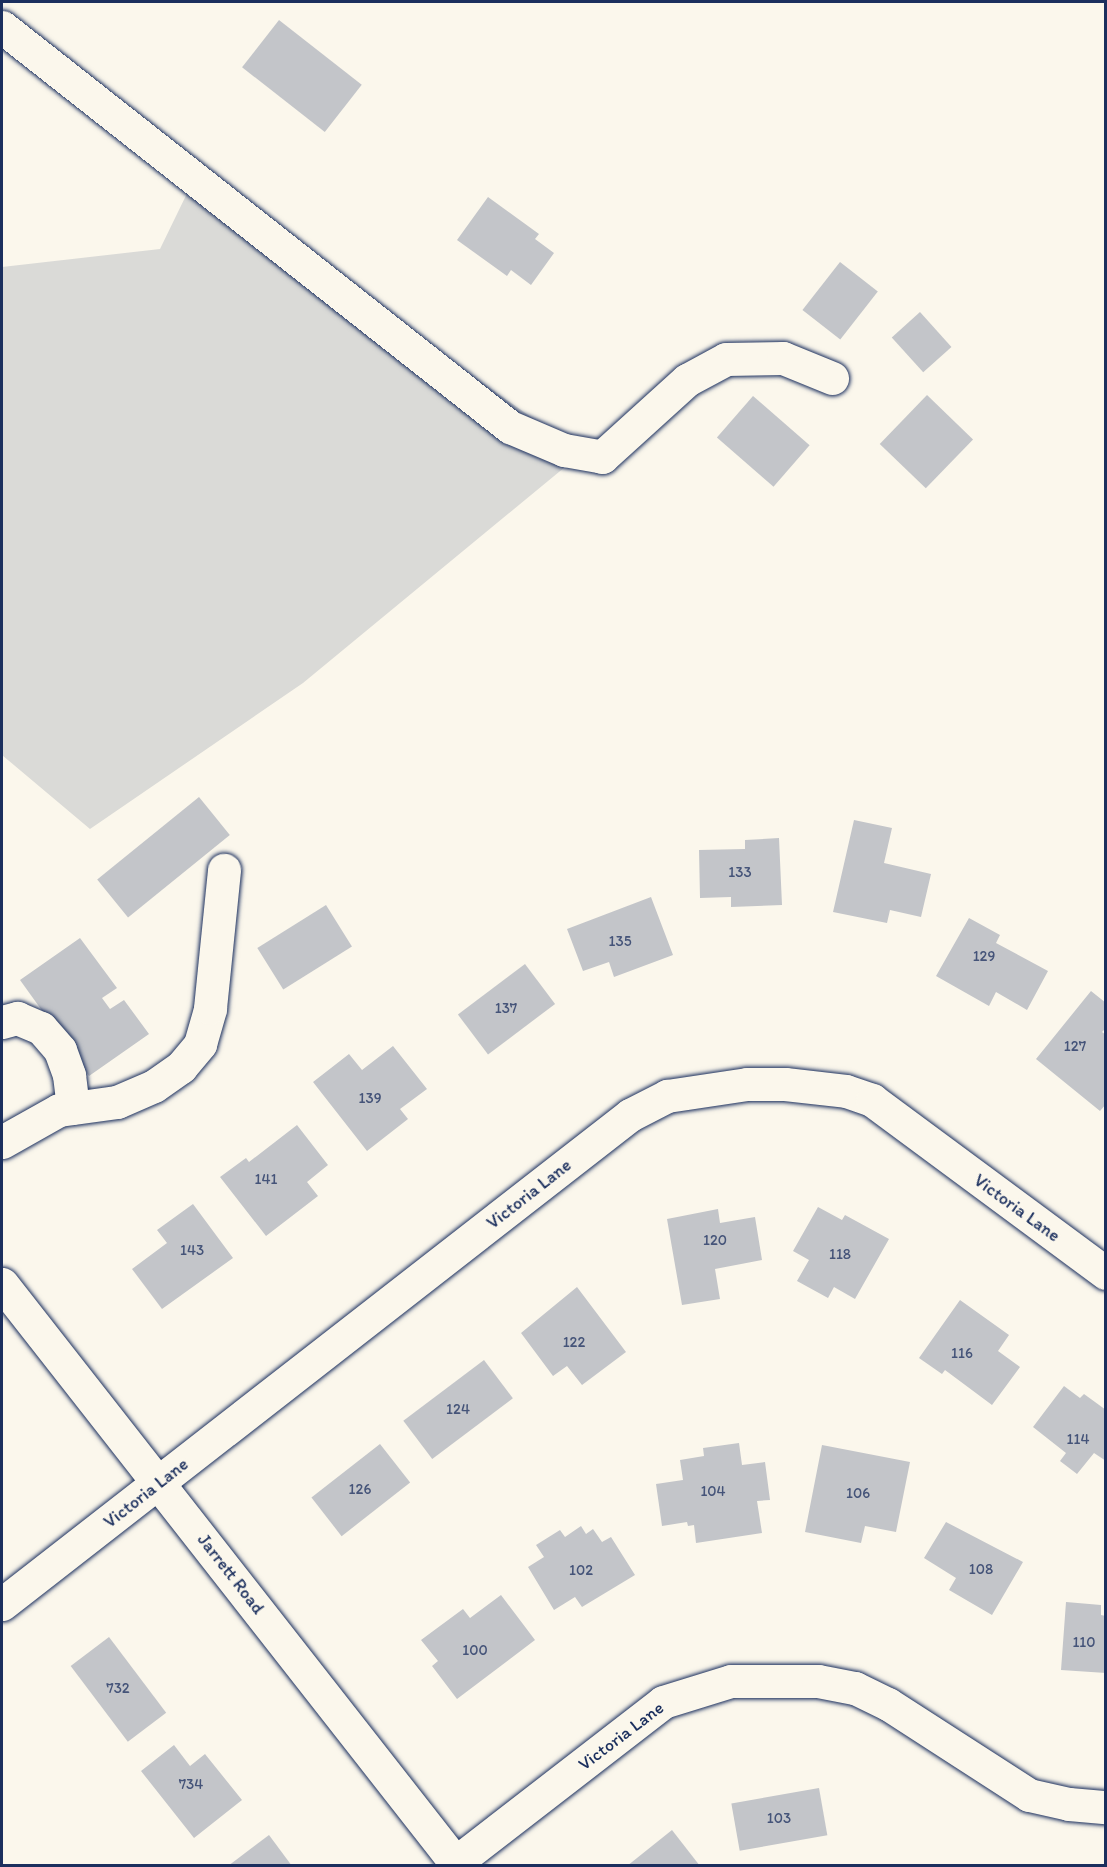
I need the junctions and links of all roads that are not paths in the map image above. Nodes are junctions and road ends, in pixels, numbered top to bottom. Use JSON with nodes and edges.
{"nodes":[{"id":1,"x":2,"y":27,"type":"edge"},
{"id":2,"x":832,"y":378,"type":"dead end"},
{"id":3,"x":224,"y":870,"type":"dead end"},
{"id":4,"x":2,"y":1022,"type":"edge"},
{"id":5,"x":73,"y":1108,"type":"junction"},
{"id":6,"x":2,"y":1142,"type":"edge"},
{"id":7,"x":1106,"y":1273,"type":"edge"},
{"id":8,"x":2,"y":1284,"type":"edge"},
{"id":9,"x":161,"y":1483,"type":"junction"},
{"id":10,"x":2,"y":1604,"type":"edge"},
{"id":11,"x":1106,"y":1807,"type":"edge"},
{"id":12,"x":457,"y":1864,"type":"edge"}],
"edges":[{"from":1,"to":2,"type":"street"},
{"from":3,"to":5,"type":"street"},
{"from":4,"to":5,"type":"street"},
{"from":5,"to":6,"type":"street"},
{"from":7,"to":9,"type":"street","name":"Victoria Lane"},
{"from":8,"to":9,"type":"street","name":"Jarrett Road"},
{"from":9,"to":10,"type":"street","name":"Victoria Lane"},
{"from":9,"to":12,"type":"street","name":"Jarrett Road"},
{"from":11,"to":12,"type":"street","name":"Victoria Lane"}]}
